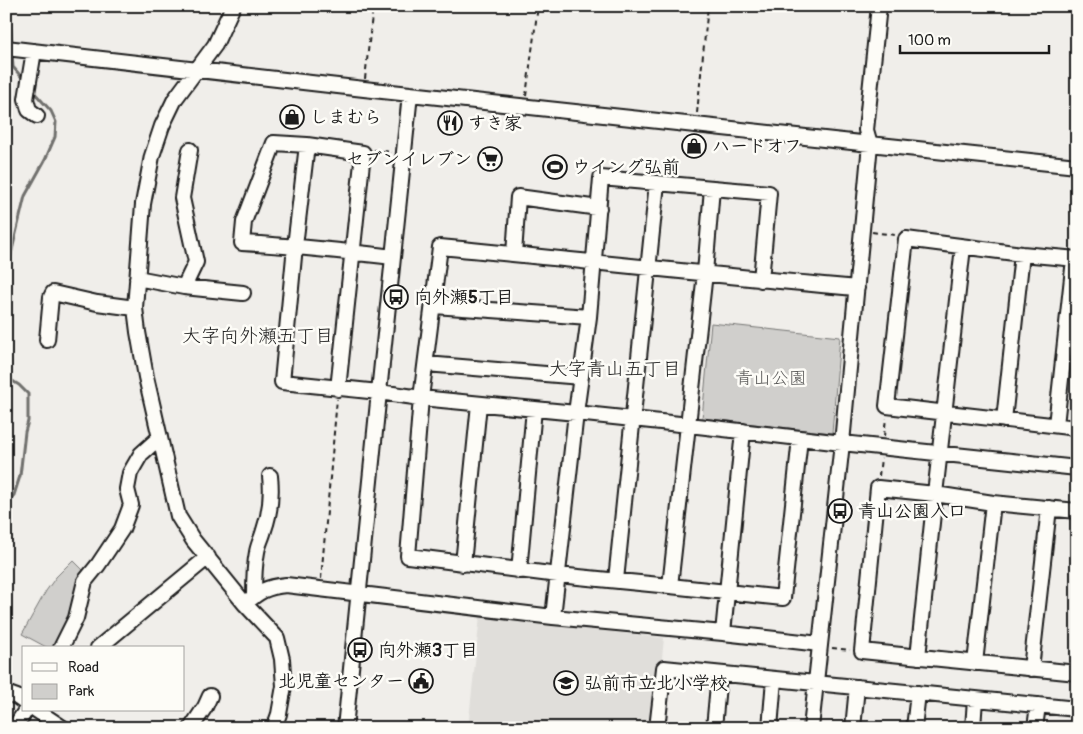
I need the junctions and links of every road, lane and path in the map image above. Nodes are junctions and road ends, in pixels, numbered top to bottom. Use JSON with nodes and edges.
{"nodes":[{"id":1,"x":233,"y":6,"type":"edge"},
{"id":2,"x":372,"y":6,"type":"edge"},
{"id":3,"x":538,"y":6,"type":"edge"},
{"id":4,"x":708,"y":6,"type":"edge"},
{"id":5,"x":879,"y":6,"type":"edge"},
{"id":6,"x":6,"y":48,"type":"edge"},
{"id":7,"x":34,"y":51,"type":"junction"},
{"id":8,"x":197,"y":70,"type":"junction"},
{"id":9,"x":364,"y":89,"type":"junction"},
{"id":10,"x":410,"y":94,"type":"junction"},
{"id":11,"x":525,"y":106,"type":"junction"},
{"id":12,"x":37,"y":116,"type":"dead end"},
{"id":13,"x":696,"y":125,"type":"junction"},
{"id":14,"x":870,"y":144,"type":"junction"},
{"id":15,"x":307,"y":145,"type":"junction"},
{"id":16,"x":190,"y":150,"type":"dead end"},
{"id":17,"x":394,"y":152,"type":"dead end"},
{"id":18,"x":363,"y":153,"type":"junction"},
{"id":19,"x":1077,"y":166,"type":"edge"},
{"id":20,"x":657,"y":183,"type":"junction"},
{"id":21,"x":712,"y":188,"type":"junction"},
{"id":22,"x":599,"y":208,"type":"junction"},
{"id":23,"x":872,"y":232,"type":"dead end"},
{"id":24,"x":906,"y":239,"type":"junction"},
{"id":25,"x":295,"y":246,"type":"junction"},
{"id":26,"x":963,"y":247,"type":"junction"},
{"id":27,"x":353,"y":252,"type":"junction"},
{"id":28,"x":514,"y":254,"type":"junction"},
{"id":29,"x":1022,"y":254,"type":"junction"},
{"id":30,"x":393,"y":257,"type":"junction"},
{"id":31,"x":1075,"y":259,"type":"edge"},
{"id":32,"x":593,"y":262,"type":"junction"},
{"id":33,"x":648,"y":268,"type":"junction"},
{"id":34,"x":705,"y":273,"type":"junction"},
{"id":35,"x":137,"y":278,"type":"junction"},
{"id":36,"x":761,"y":280,"type":"junction"},
{"id":37,"x":184,"y":287,"type":"junction"},
{"id":38,"x":857,"y":288,"type":"junction"},
{"id":39,"x":243,"y":293,"type":"dead end"},
{"id":40,"x":434,"y":306,"type":"junction"},
{"id":41,"x":135,"y":308,"type":"junction"},
{"id":42,"x":589,"y":317,"type":"junction"},
{"id":43,"x":47,"y":340,"type":"dead end"},
{"id":44,"x":426,"y":364,"type":"junction"},
{"id":45,"x":581,"y":377,"type":"junction"},
{"id":46,"x":338,"y":389,"type":"junction"},
{"id":47,"x":378,"y":392,"type":"junction"},
{"id":48,"x":421,"y":398,"type":"junction"},
{"id":49,"x":479,"y":404,"type":"junction"},
{"id":50,"x":887,"y":406,"type":"junction"},
{"id":51,"x":534,"y":409,"type":"junction"},
{"id":52,"x":576,"y":413,"type":"junction"},
{"id":53,"x":944,"y":413,"type":"junction"},
{"id":54,"x":632,"y":419,"type":"junction"},
{"id":55,"x":1004,"y":420,"type":"junction"},
{"id":56,"x":689,"y":425,"type":"junction"},
{"id":57,"x":1056,"y":425,"type":"junction"},
{"id":58,"x":1077,"y":428,"type":"edge"},
{"id":59,"x":743,"y":431,"type":"junction"},
{"id":60,"x":160,"y":437,"type":"junction"},
{"id":61,"x":800,"y":438,"type":"junction"},
{"id":62,"x":884,"y":440,"type":"dead end"},
{"id":63,"x":842,"y":443,"type":"junction"},
{"id":64,"x":940,"y":453,"type":"junction"},
{"id":65,"x":882,"y":454,"type":"dead end"},
{"id":66,"x":1077,"y":468,"type":"edge"},
{"id":67,"x":270,"y":476,"type":"dead end"},
{"id":68,"x":878,"y":488,"type":"junction"},
{"id":69,"x":935,"y":494,"type":"junction"},
{"id":70,"x":992,"y":503,"type":"junction"},
{"id":71,"x":1049,"y":508,"type":"junction"},
{"id":72,"x":1077,"y":511,"type":"edge"},
{"id":73,"x":208,"y":557,"type":"junction"},
{"id":74,"x":462,"y":564,"type":"junction"},
{"id":75,"x":519,"y":571,"type":"junction"},
{"id":76,"x":558,"y":575,"type":"junction"},
{"id":77,"x":616,"y":580,"type":"junction"},
{"id":78,"x":670,"y":586,"type":"junction"},
{"id":79,"x":320,"y":589,"type":"junction"},
{"id":80,"x":727,"y":592,"type":"junction"},
{"id":81,"x":359,"y":593,"type":"junction"},
{"id":82,"x":250,"y":600,"type":"junction"},
{"id":83,"x":553,"y":616,"type":"junction"},
{"id":84,"x":723,"y":632,"type":"junction"},
{"id":85,"x":62,"y":646,"type":"edge"},
{"id":86,"x":100,"y":646,"type":"edge"},
{"id":87,"x":824,"y":646,"type":"junction"},
{"id":88,"x":862,"y":651,"type":"junction"},
{"id":89,"x":918,"y":657,"type":"junction"},
{"id":90,"x":975,"y":663,"type":"junction"},
{"id":91,"x":1031,"y":669,"type":"junction"},
{"id":92,"x":719,"y":674,"type":"junction"},
{"id":93,"x":1077,"y":674,"type":"edge"},
{"id":94,"x":774,"y":679,"type":"junction"},
{"id":95,"x":816,"y":683,"type":"junction"},
{"id":96,"x":858,"y":688,"type":"junction"},
{"id":97,"x":6,"y":693,"type":"edge"},
{"id":98,"x":918,"y":693,"type":"junction"},
{"id":99,"x":210,"y":696,"type":"dead end"},
{"id":100,"x":975,"y":699,"type":"junction"},
{"id":101,"x":22,"y":701,"type":"edge"},
{"id":102,"x":1038,"y":705,"type":"junction"},
{"id":103,"x":1077,"y":709,"type":"edge"},
{"id":104,"x":25,"y":712,"type":"edge"},
{"id":105,"x":39,"y":712,"type":"edge"},
{"id":106,"x":14,"y":728,"type":"edge"},
{"id":107,"x":62,"y":728,"type":"edge"},
{"id":108,"x":191,"y":728,"type":"edge"},
{"id":109,"x":274,"y":728,"type":"edge"},
{"id":110,"x":345,"y":728,"type":"edge"},
{"id":111,"x":657,"y":728,"type":"edge"},
{"id":112,"x":714,"y":728,"type":"edge"},
{"id":113,"x":770,"y":728,"type":"edge"},
{"id":114,"x":811,"y":728,"type":"edge"},
{"id":115,"x":853,"y":728,"type":"edge"},
{"id":116,"x":914,"y":728,"type":"edge"},
{"id":117,"x":973,"y":728,"type":"edge"},
{"id":118,"x":1035,"y":728,"type":"edge"}],
"edges":[{"from":1,"to":8,"type":"street"},
{"from":2,"to":9,"type":"path"},
{"from":3,"to":11,"type":"path"},
{"from":4,"to":13,"type":"path"},
{"from":5,"to":14,"type":"street"},
{"from":6,"to":7,"type":"street"},
{"from":7,"to":8,"type":"street"},
{"from":7,"to":12,"type":"street"},
{"from":8,"to":9,"type":"street"},
{"from":8,"to":35,"type":"street"},
{"from":9,"to":10,"type":"street"},
{"from":10,"to":11,"type":"street"},
{"from":10,"to":30,"type":"street"},
{"from":11,"to":13,"type":"street"},
{"from":13,"to":14,"type":"street"},
{"from":14,"to":19,"type":"street"},
{"from":14,"to":38,"type":"street"},
{"from":15,"to":18,"type":"street"},
{"from":15,"to":25,"type":"street"},
{"from":15,"to":25,"type":"street"},
{"from":16,"to":37,"type":"street"},
{"from":17,"to":18,"type":"path"},
{"from":18,"to":27,"type":"street"},
{"from":20,"to":21,"type":"street"},
{"from":20,"to":22,"type":"street"},
{"from":20,"to":33,"type":"street"},
{"from":21,"to":34,"type":"street"},
{"from":21,"to":36,"type":"street"},
{"from":22,"to":28,"type":"street"},
{"from":22,"to":32,"type":"street"},
{"from":23,"to":24,"type":"path"},
{"from":24,"to":26,"type":"street"},
{"from":24,"to":50,"type":"street"},
{"from":25,"to":27,"type":"street"},
{"from":25,"to":46,"type":"street"},
{"from":26,"to":29,"type":"street"},
{"from":26,"to":53,"type":"street"},
{"from":27,"to":30,"type":"street"},
{"from":27,"to":46,"type":"street"},
{"from":28,"to":32,"type":"street"},
{"from":28,"to":40,"type":"street"},
{"from":29,"to":31,"type":"street"},
{"from":29,"to":55,"type":"street"},
{"from":30,"to":47,"type":"street"},
{"from":31,"to":57,"type":"street"},
{"from":32,"to":33,"type":"street"},
{"from":32,"to":42,"type":"street"},
{"from":33,"to":34,"type":"street"},
{"from":33,"to":54,"type":"street"},
{"from":34,"to":36,"type":"street"},
{"from":34,"to":56,"type":"street"},
{"from":35,"to":37,"type":"street"},
{"from":35,"to":41,"type":"street"},
{"from":36,"to":38,"type":"street"},
{"from":37,"to":39,"type":"street"},
{"from":38,"to":63,"type":"street"},
{"from":40,"to":42,"type":"street"},
{"from":40,"to":44,"type":"street"},
{"from":41,"to":43,"type":"street"},
{"from":41,"to":60,"type":"street"},
{"from":42,"to":45,"type":"street"},
{"from":44,"to":45,"type":"street"},
{"from":44,"to":48,"type":"street"},
{"from":45,"to":52,"type":"street"},
{"from":46,"to":47,"type":"street"},
{"from":46,"to":79,"type":"path"},
{"from":47,"to":48,"type":"street"},
{"from":47,"to":81,"type":"street"},
{"from":48,"to":49,"type":"street"},
{"from":48,"to":74,"type":"street"},
{"from":49,"to":51,"type":"street"},
{"from":49,"to":74,"type":"street"},
{"from":50,"to":53,"type":"street"},
{"from":50,"to":62,"type":"path"},
{"from":51,"to":52,"type":"street"},
{"from":51,"to":75,"type":"street"},
{"from":52,"to":54,"type":"street"},
{"from":52,"to":76,"type":"street"},
{"from":53,"to":55,"type":"street"},
{"from":53,"to":64,"type":"street"},
{"from":54,"to":56,"type":"street"},
{"from":54,"to":77,"type":"street"},
{"from":55,"to":57,"type":"street"},
{"from":56,"to":59,"type":"street"},
{"from":56,"to":78,"type":"street"},
{"from":57,"to":58,"type":"street"},
{"from":59,"to":61,"type":"street"},
{"from":59,"to":80,"type":"street"},
{"from":60,"to":73,"type":"street"},
{"from":60,"to":85,"type":"street"},
{"from":61,"to":63,"type":"street"},
{"from":61,"to":80,"type":"street"},
{"from":63,"to":64,"type":"street"},
{"from":63,"to":87,"type":"street"},
{"from":64,"to":66,"type":"street"},
{"from":64,"to":69,"type":"street"},
{"from":65,"to":68,"type":"path"},
{"from":67,"to":82,"type":"street"},
{"from":68,"to":69,"type":"street"},
{"from":68,"to":88,"type":"street"},
{"from":69,"to":70,"type":"street"},
{"from":69,"to":89,"type":"street"},
{"from":70,"to":71,"type":"street"},
{"from":70,"to":90,"type":"street"},
{"from":71,"to":72,"type":"street"},
{"from":71,"to":91,"type":"street"},
{"from":73,"to":82,"type":"street"},
{"from":73,"to":86,"type":"street"},
{"from":74,"to":75,"type":"street"},
{"from":75,"to":76,"type":"street"},
{"from":76,"to":77,"type":"street"},
{"from":76,"to":83,"type":"street"},
{"from":77,"to":78,"type":"street"},
{"from":78,"to":80,"type":"street"},
{"from":79,"to":81,"type":"street"},
{"from":79,"to":82,"type":"street"},
{"from":80,"to":84,"type":"street"},
{"from":81,"to":83,"type":"street"},
{"from":81,"to":110,"type":"street"},
{"from":82,"to":109,"type":"street"},
{"from":83,"to":84,"type":"street"},
{"from":84,"to":87,"type":"street"},
{"from":87,"to":88,"type":"path"},
{"from":87,"to":95,"type":"street"},
{"from":88,"to":89,"type":"street"},
{"from":89,"to":90,"type":"street"},
{"from":90,"to":91,"type":"street"},
{"from":91,"to":93,"type":"street"},
{"from":92,"to":94,"type":"street"},
{"from":92,"to":111,"type":"street"},
{"from":92,"to":112,"type":"street"},
{"from":94,"to":95,"type":"street"},
{"from":94,"to":113,"type":"street"},
{"from":95,"to":96,"type":"street"},
{"from":95,"to":114,"type":"street"},
{"from":96,"to":98,"type":"street"},
{"from":96,"to":115,"type":"street"},
{"from":97,"to":101,"type":"street"},
{"from":98,"to":100,"type":"street"},
{"from":98,"to":116,"type":"street"},
{"from":99,"to":108,"type":"street"},
{"from":100,"to":102,"type":"street"},
{"from":100,"to":117,"type":"street"},
{"from":102,"to":103,"type":"street"},
{"from":102,"to":118,"type":"street"},
{"from":104,"to":106,"type":"street"},
{"from":105,"to":107,"type":"street"}]}
